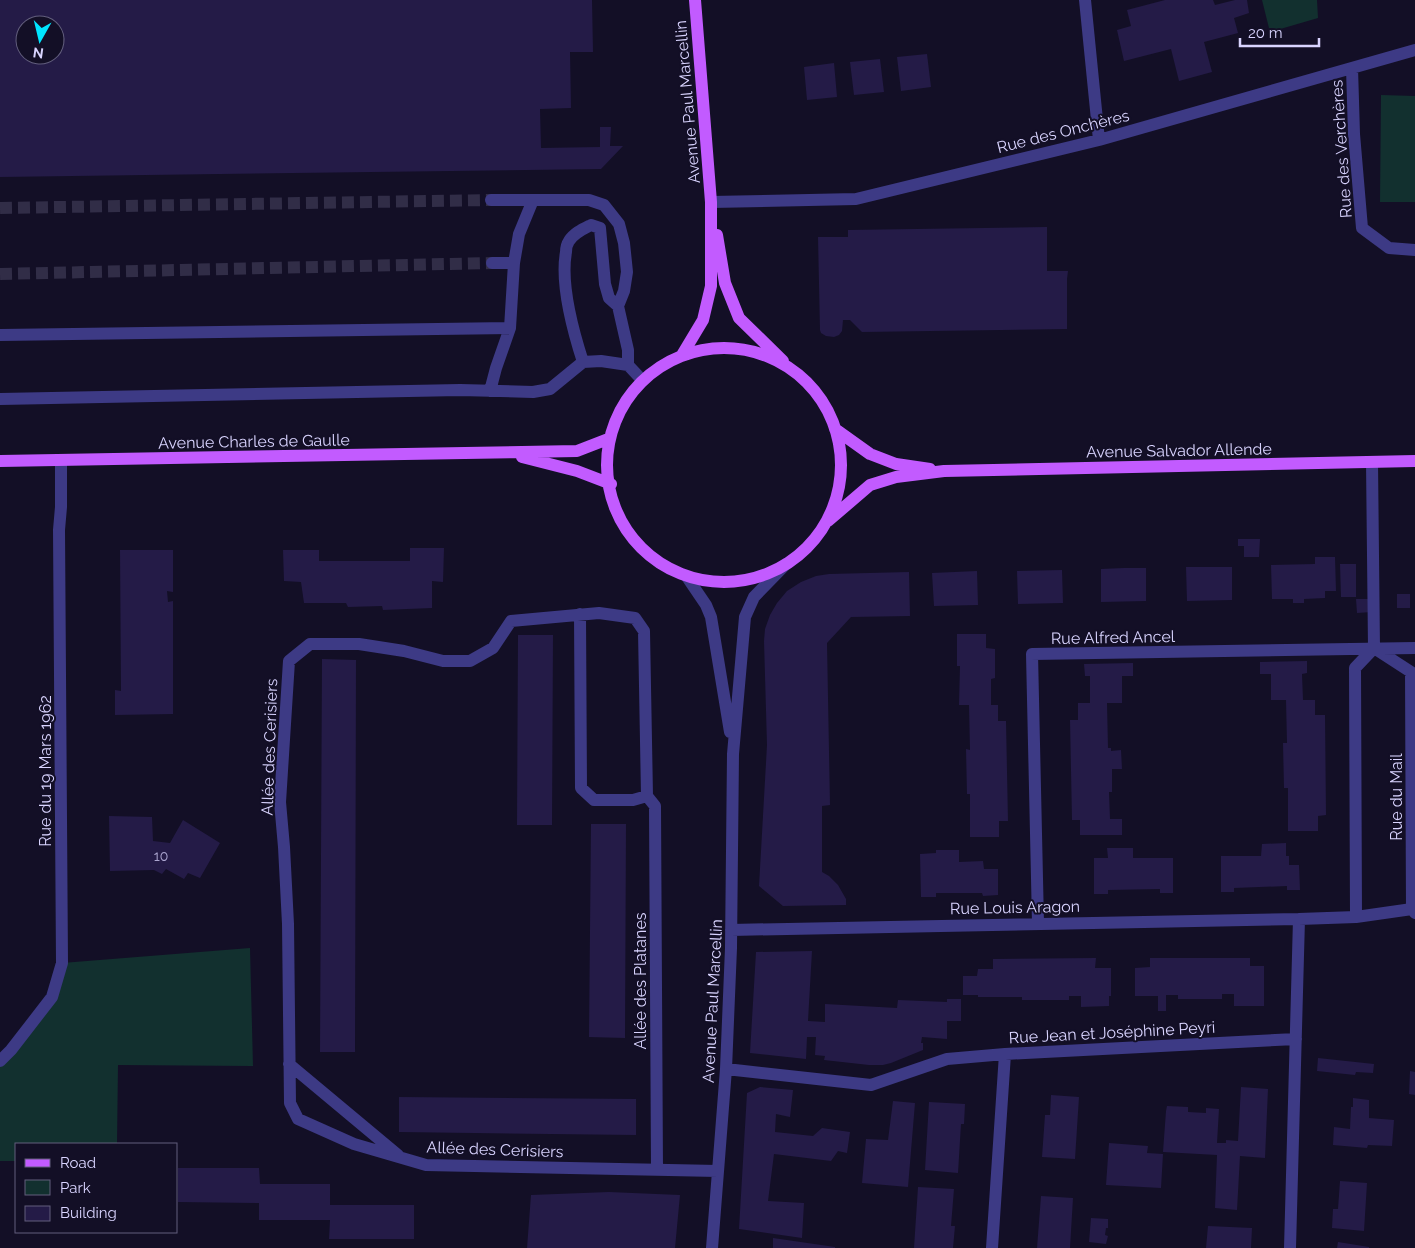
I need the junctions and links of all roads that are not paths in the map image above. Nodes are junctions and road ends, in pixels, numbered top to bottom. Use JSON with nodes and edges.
{"nodes":[{"id":1,"x":695,"y":0,"type":"edge"},
{"id":2,"x":1085,"y":0,"type":"edge"},
{"id":3,"x":1415,"y":50,"type":"edge"},
{"id":4,"x":1352,"y":68,"type":"junction"},
{"id":5,"x":1099,"y":140,"type":"junction"},
{"id":6,"x":491,"y":200,"type":"tunnel mouth"},
{"id":7,"x":533,"y":200,"type":"junction"},
{"id":8,"x":711,"y":202,"type":"junction"},
{"id":9,"x":600,"y":228,"type":"junction"},
{"id":10,"x":621,"y":231,"type":"junction"},
{"id":11,"x":1415,"y":250,"type":"edge"},
{"id":12,"x":492,"y":263,"type":"tunnel mouth"},
{"id":13,"x":514,"y":263,"type":"junction"},
{"id":14,"x":618,"y":306,"type":"junction"},
{"id":15,"x":510,"y":328,"type":"junction"},
{"id":16,"x":0,"y":335,"type":"edge"},
{"id":17,"x":682,"y":355,"type":"junction"},
{"id":18,"x":584,"y":362,"type":"junction"},
{"id":19,"x":628,"y":365,"type":"junction"},
{"id":20,"x":790,"y":368,"type":"junction"},
{"id":21,"x":642,"y":380,"type":"junction"},
{"id":22,"x":490,"y":391,"type":"junction"},
{"id":23,"x":0,"y":398,"type":"edge"},
{"id":24,"x":835,"y":429,"type":"junction"},
{"id":25,"x":608,"y":440,"type":"junction"},
{"id":26,"x":508,"y":453,"type":"junction"},
{"id":27,"x":0,"y":461,"type":"edge"},
{"id":28,"x":61,"y":461,"type":"junction"},
{"id":29,"x":1372,"y":462,"type":"junction"},
{"id":30,"x":1415,"y":462,"type":"edge"},
{"id":31,"x":944,"y":471,"type":"junction"},
{"id":32,"x":611,"y":484,"type":"junction"},
{"id":33,"x":826,"y":523,"type":"junction"},
{"id":34,"x":786,"y":564,"type":"junction"},
{"id":35,"x":687,"y":577,"type":"junction"},
{"id":36,"x":580,"y":614,"type":"junction"},
{"id":37,"x":562,"y":615,"type":"joint"},
{"id":38,"x":1374,"y":648,"type":"junction"},
{"id":39,"x":1415,"y":648,"type":"edge"},
{"id":40,"x":733,"y":754,"type":"junction"},
{"id":41,"x":647,"y":796,"type":"junction"},
{"id":42,"x":1414,"y":911,"type":"edge"},
{"id":43,"x":1356,"y":917,"type":"junction"},
{"id":44,"x":1299,"y":918,"type":"junction"},
{"id":45,"x":1038,"y":923,"type":"junction"},
{"id":46,"x":731,"y":930,"type":"junction"},
{"id":47,"x":1296,"y":1039,"type":"junction"},
{"id":48,"x":1005,"y":1054,"type":"junction"},
{"id":49,"x":0,"y":1061,"type":"edge"},
{"id":50,"x":289,"y":1064,"type":"junction"},
{"id":51,"x":726,"y":1070,"type":"junction"},
{"id":52,"x":402,"y":1158,"type":"junction"},
{"id":53,"x":657,"y":1169,"type":"junction"},
{"id":54,"x":718,"y":1171,"type":"junction"},
{"id":55,"x":712,"y":1248,"type":"edge"},
{"id":56,"x":992,"y":1248,"type":"edge"},
{"id":57,"x":1290,"y":1248,"type":"edge"}],
"edges":[{"from":1,"to":8,"type":"main road","name":"Avenue Paul Marcellin"},
{"from":2,"to":5,"type":"street"},
{"from":3,"to":4,"type":"street","name":"Rue des Onchères"},
{"from":4,"to":5,"type":"street","name":"Rue des Onchères"},
{"from":4,"to":11,"type":"street","name":"Rue des Verchères"},
{"from":5,"to":8,"type":"street","name":"Rue des Onchères"},
{"from":6,"to":7,"type":"street"},
{"from":7,"to":10,"type":"street"},
{"from":7,"to":13,"type":"street"},
{"from":8,"to":17,"type":"main road","name":"Avenue Paul Marcellin"},
{"from":8,"to":20,"type":"main road","name":"Avenue Paul Marcellin"},
{"from":9,"to":10,"type":"street"},
{"from":9,"to":14,"type":"street"},
{"from":9,"to":18,"type":"street"},
{"from":10,"to":14,"type":"street"},
{"from":12,"to":13,"type":"street"},
{"from":13,"to":15,"type":"street"},
{"from":14,"to":19,"type":"street"},
{"from":15,"to":16,"type":"street"},
{"from":15,"to":22,"type":"street"},
{"from":17,"to":20,"type":"main road"},
{"from":17,"to":21,"type":"main road"},
{"from":18,"to":19,"type":"street"},
{"from":18,"to":22,"type":"street"},
{"from":19,"to":21,"type":"street"},
{"from":20,"to":24,"type":"main road","name":"Avenue Paul Marcellin"},
{"from":21,"to":25,"type":"main road"},
{"from":22,"to":23,"type":"street"},
{"from":24,"to":31,"type":"main road","name":"Avenue Salvador Allende"},
{"from":24,"to":33,"type":"main road"},
{"from":25,"to":26,"type":"main road","name":"Avenue Charles de Gaulle"},
{"from":25,"to":32,"type":"main road"},
{"from":26,"to":28,"type":"main road","name":"Avenue Charles de Gaulle"},
{"from":26,"to":32,"type":"main road","name":"Avenue Charles de Gaulle"},
{"from":27,"to":28,"type":"main road","name":"Avenue Charles de Gaulle"},
{"from":28,"to":49,"type":"street","name":"Rue du 19 Mars 1962"},
{"from":29,"to":30,"type":"main road","name":"Avenue Salvador Allende"},
{"from":29,"to":31,"type":"main road","name":"Avenue Salvador Allende"},
{"from":29,"to":38,"type":"street"},
{"from":31,"to":33,"type":"main road","name":"Avenue Salvador Allende"},
{"from":32,"to":35,"type":"main road"},
{"from":33,"to":34,"type":"main road"},
{"from":34,"to":35,"type":"main road"},
{"from":34,"to":40,"type":"street","name":"Avenue Paul Marcellin"},
{"from":35,"to":40,"type":"street","name":"Avenue Paul Marcellin"},
{"from":36,"to":37,"type":"street","name":"Allée des Platanes"},
{"from":36,"to":41,"type":"street","name":"Allée des Platanes"},
{"from":36,"to":41,"type":"street"},
{"from":37,"to":50,"type":"street","name":"Allée des Cerisiers"},
{"from":38,"to":39,"type":"street"},
{"from":38,"to":42,"type":"street","name":"Rue du Mail"},
{"from":38,"to":43,"type":"street"},
{"from":38,"to":45,"type":"street","name":"Rue Alfred Ancel"},
{"from":40,"to":46,"type":"street","name":"Avenue Paul Marcellin"},
{"from":41,"to":53,"type":"street","name":"Allée des Platanes"},
{"from":42,"to":43,"type":"street","name":"Rue du Mail"},
{"from":43,"to":44,"type":"street","name":"Rue du Mail"},
{"from":44,"to":45,"type":"street","name":"Rue Louis Aragon"},
{"from":44,"to":47,"type":"street"},
{"from":45,"to":46,"type":"street","name":"Rue Louis Aragon"},
{"from":46,"to":51,"type":"street","name":"Avenue Paul Marcellin"},
{"from":47,"to":48,"type":"street","name":"Rue Jean et Joséphine Peyri"},
{"from":47,"to":57,"type":"street"},
{"from":48,"to":51,"type":"street","name":"Rue Jean et Joséphine Peyri"},
{"from":48,"to":56,"type":"street"},
{"from":50,"to":52,"type":"street"},
{"from":50,"to":52,"type":"street","name":"Allée des Cerisiers"},
{"from":51,"to":54,"type":"street","name":"Avenue Paul Marcellin"},
{"from":52,"to":53,"type":"street","name":"Allée des Cerisiers"},
{"from":53,"to":54,"type":"street","name":"Allée des Cerisiers"},
{"from":54,"to":55,"type":"street","name":"Avenue Paul Marcellin"}]}
